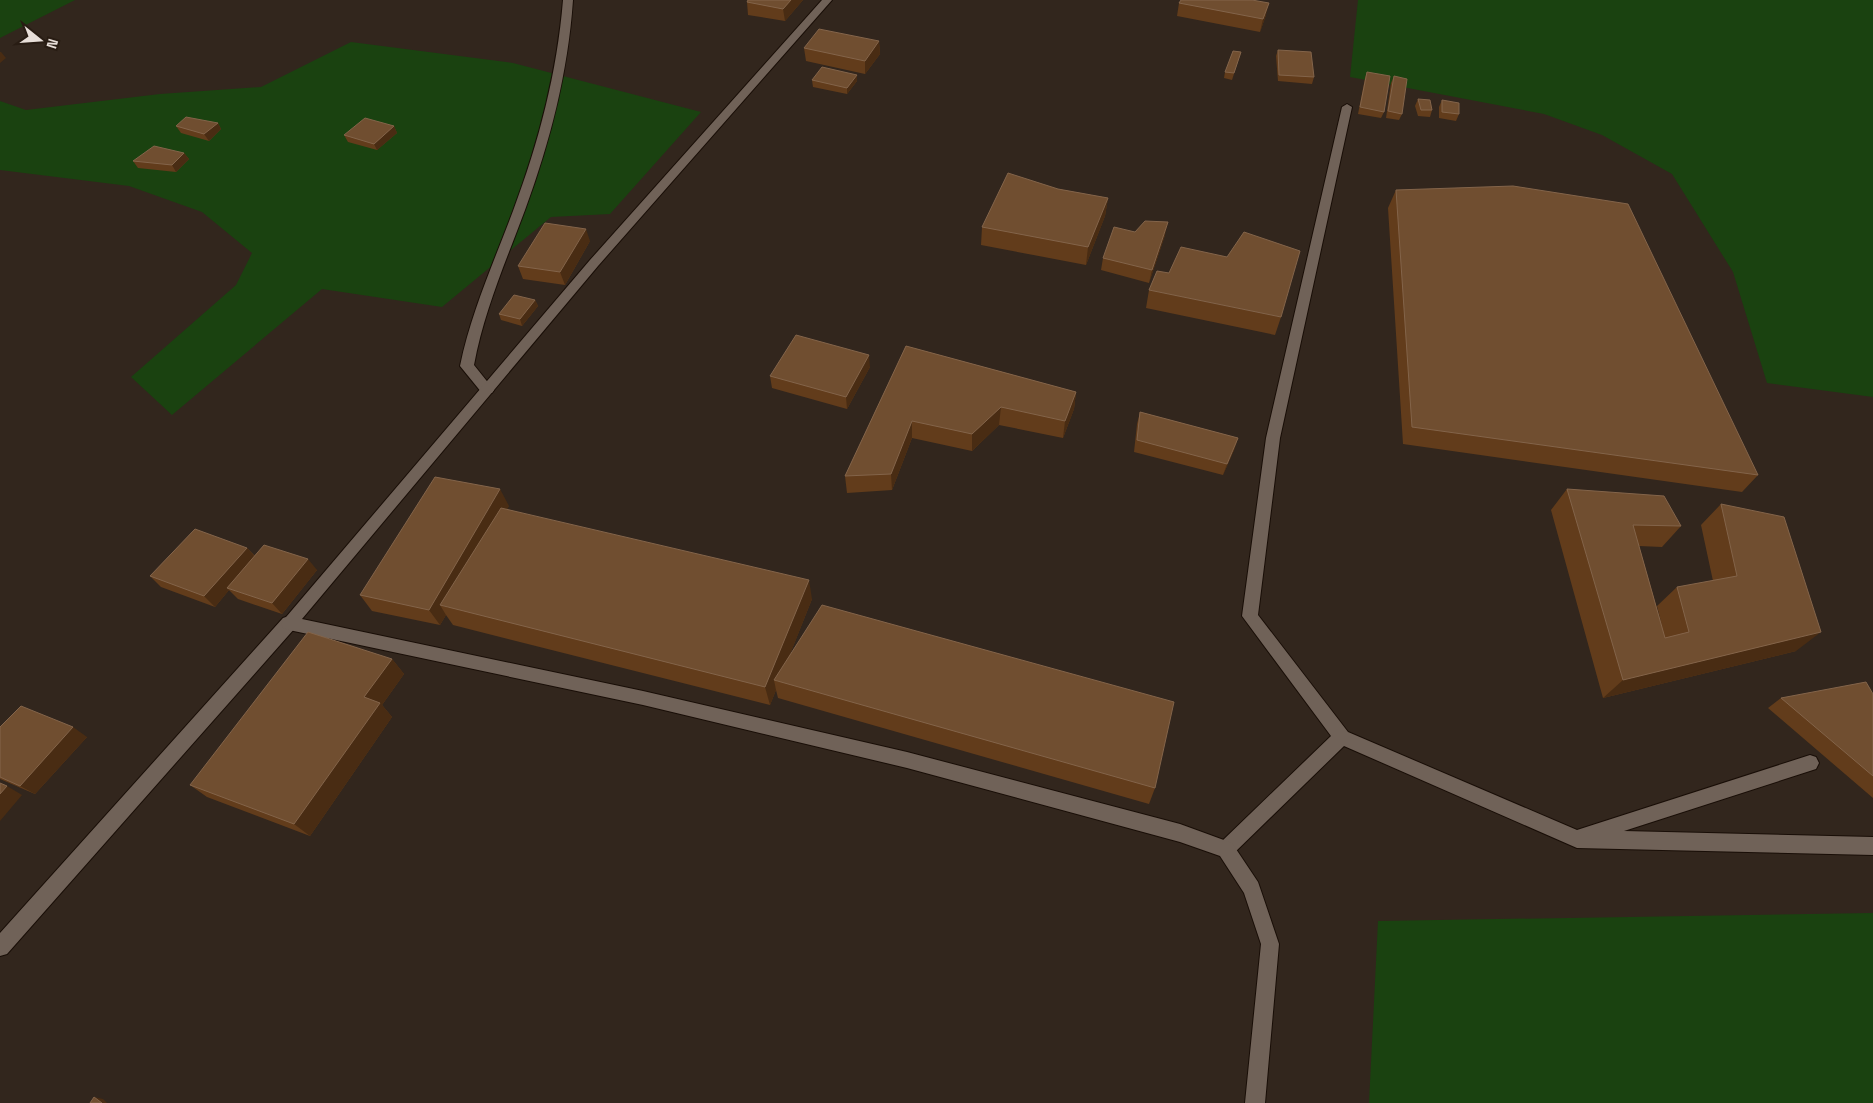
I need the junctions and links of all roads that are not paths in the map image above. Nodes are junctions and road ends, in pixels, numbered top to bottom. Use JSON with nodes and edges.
{"nodes":[{"id":1,"x":568,"y":0,"type":"edge"},
{"id":2,"x":827,"y":0,"type":"edge"},
{"id":3,"x":1347,"y":107,"type":"dead end"},
{"id":4,"x":487,"y":390,"type":"junction"},
{"id":5,"x":289,"y":623,"type":"junction"},
{"id":6,"x":1342,"y":737,"type":"junction"},
{"id":7,"x":1810,"y":764,"type":"dead end"},
{"id":8,"x":1577,"y":839,"type":"junction"},
{"id":9,"x":1873,"y":846,"type":"edge"},
{"id":10,"x":1226,"y":849,"type":"junction"},
{"id":11,"x":0,"y":947,"type":"edge"},
{"id":12,"x":1255,"y":1103,"type":"edge"}],
"edges":[{"from":1,"to":4,"type":"street"},
{"from":2,"to":4,"type":"street"},
{"from":3,"to":6,"type":"street"},
{"from":4,"to":5,"type":"street"},
{"from":5,"to":10,"type":"street"},
{"from":5,"to":11,"type":"street"},
{"from":6,"to":8,"type":"street"},
{"from":6,"to":10,"type":"street"},
{"from":7,"to":8,"type":"street"},
{"from":8,"to":9,"type":"street"},
{"from":10,"to":12,"type":"street"}]}
